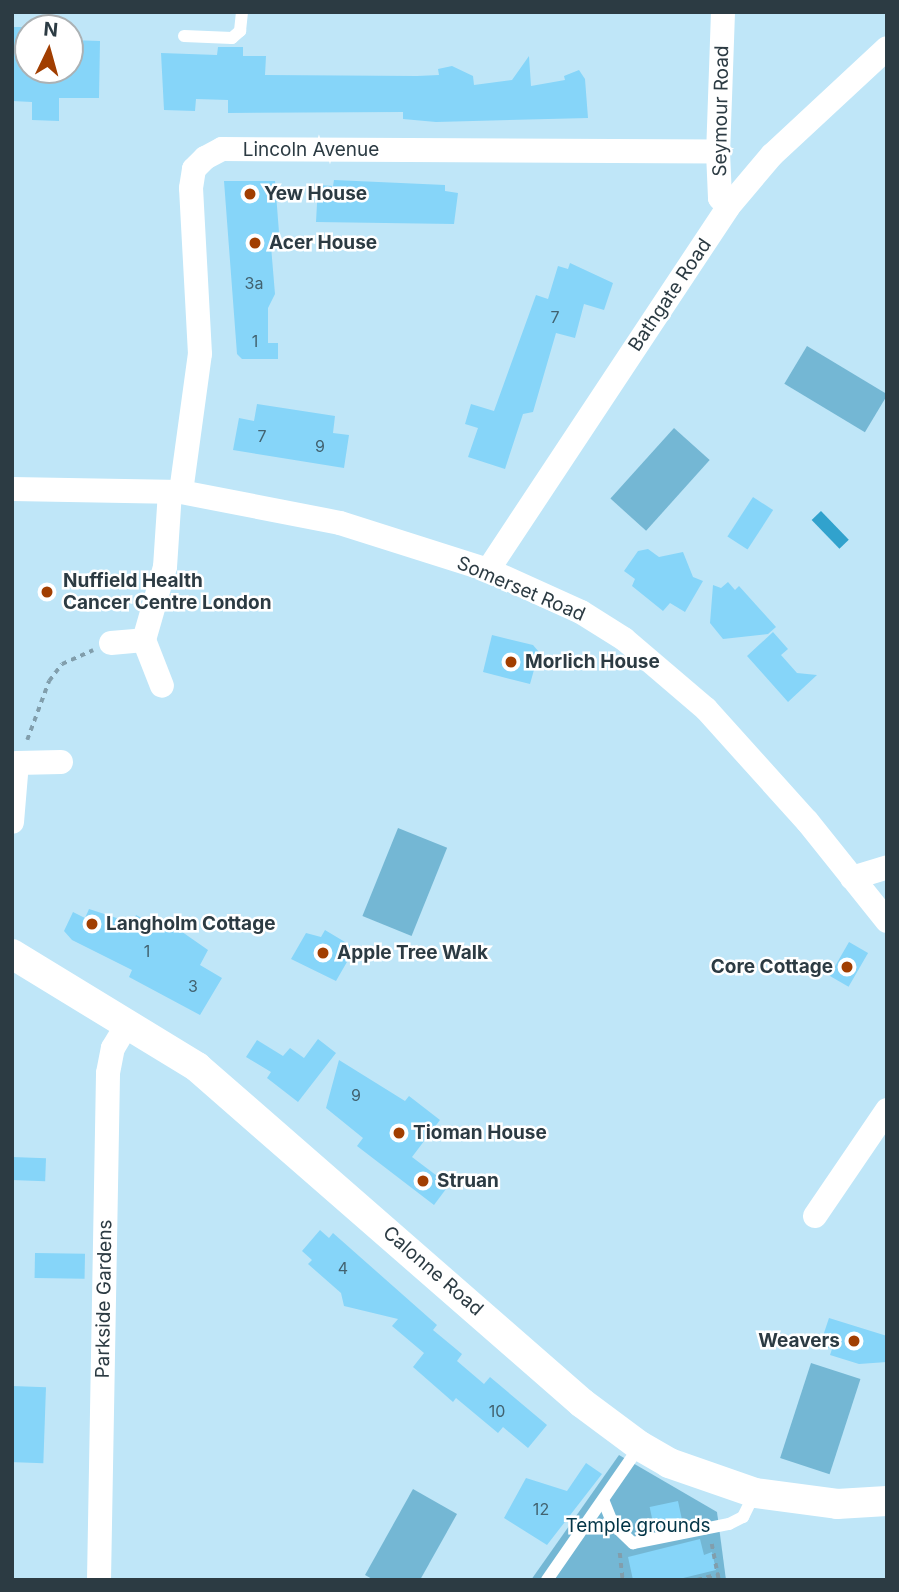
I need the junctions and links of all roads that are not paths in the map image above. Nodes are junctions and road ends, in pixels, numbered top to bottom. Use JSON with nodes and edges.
{"nodes":[{"id":1,"x":242,"y":12,"type":"edge"},
{"id":2,"x":723,"y":12,"type":"edge"},
{"id":3,"x":184,"y":36,"type":"dead end"},
{"id":4,"x":887,"y":48,"type":"edge"},
{"id":5,"x":718,"y":152,"type":"junction"},
{"id":6,"x":728,"y":208,"type":"junction"},
{"id":7,"x":12,"y":489,"type":"edge"},
{"id":8,"x":175,"y":492,"type":"junction"},
{"id":9,"x":488,"y":570,"type":"junction"},
{"id":10,"x":144,"y":640,"type":"junction"},
{"id":11,"x":111,"y":643,"type":"road end"},
{"id":12,"x":162,"y":686,"type":"dead end"},
{"id":13,"x":61,"y":762,"type":"dead end"},
{"id":14,"x":12,"y":822,"type":"edge"},
{"id":15,"x":887,"y":867,"type":"edge"},
{"id":16,"x":852,"y":877,"type":"junction"},
{"id":17,"x":887,"y":921,"type":"edge"},
{"id":18,"x":12,"y":954,"type":"edge"},
{"id":19,"x":128,"y":1023,"type":"junction"},
{"id":20,"x":887,"y":1110,"type":"edge"},
{"id":21,"x":815,"y":1216,"type":"dead end"},
{"id":22,"x":640,"y":1446,"type":"junction"},
{"id":23,"x":754,"y":1493,"type":"junction"},
{"id":24,"x":887,"y":1501,"type":"edge"},
{"id":25,"x":604,"y":1502,"type":"junction"},
{"id":26,"x":99,"y":1580,"type":"edge"},
{"id":27,"x":547,"y":1580,"type":"edge"}],
"edges":[{"from":1,"to":3,"type":"lane"},
{"from":2,"to":5,"type":"street","name":"Seymour Road"},
{"from":4,"to":6,"type":"street","name":"Bathgate Road"},
{"from":5,"to":6,"type":"street","name":"Seymour Road"},
{"from":5,"to":8,"type":"street","name":"Lincoln Avenue"},
{"from":6,"to":9,"type":"street","name":"Bathgate Road"},
{"from":7,"to":8,"type":"street","name":"Somerset Road"},
{"from":8,"to":9,"type":"street","name":"Somerset Road"},
{"from":8,"to":10,"type":"street","name":"Lincoln Avenue"},
{"from":9,"to":16,"type":"street","name":"Somerset Road"},
{"from":10,"to":11,"type":"street"},
{"from":10,"to":12,"type":"street"},
{"from":13,"to":14,"type":"street"},
{"from":15,"to":16,"type":"street"},
{"from":16,"to":17,"type":"street","name":"Somerset Road"},
{"from":18,"to":19,"type":"street","name":"Calonne Road"},
{"from":19,"to":22,"type":"street","name":"Calonne Road"},
{"from":19,"to":26,"type":"street","name":"Parkside Gardens"},
{"from":20,"to":21,"type":"street"},
{"from":22,"to":23,"type":"street","name":"Calonne Road"},
{"from":22,"to":25,"type":"lane"},
{"from":23,"to":24,"type":"street","name":"Calonne Road"},
{"from":23,"to":25,"type":"lane"},
{"from":25,"to":27,"type":"lane"}]}
